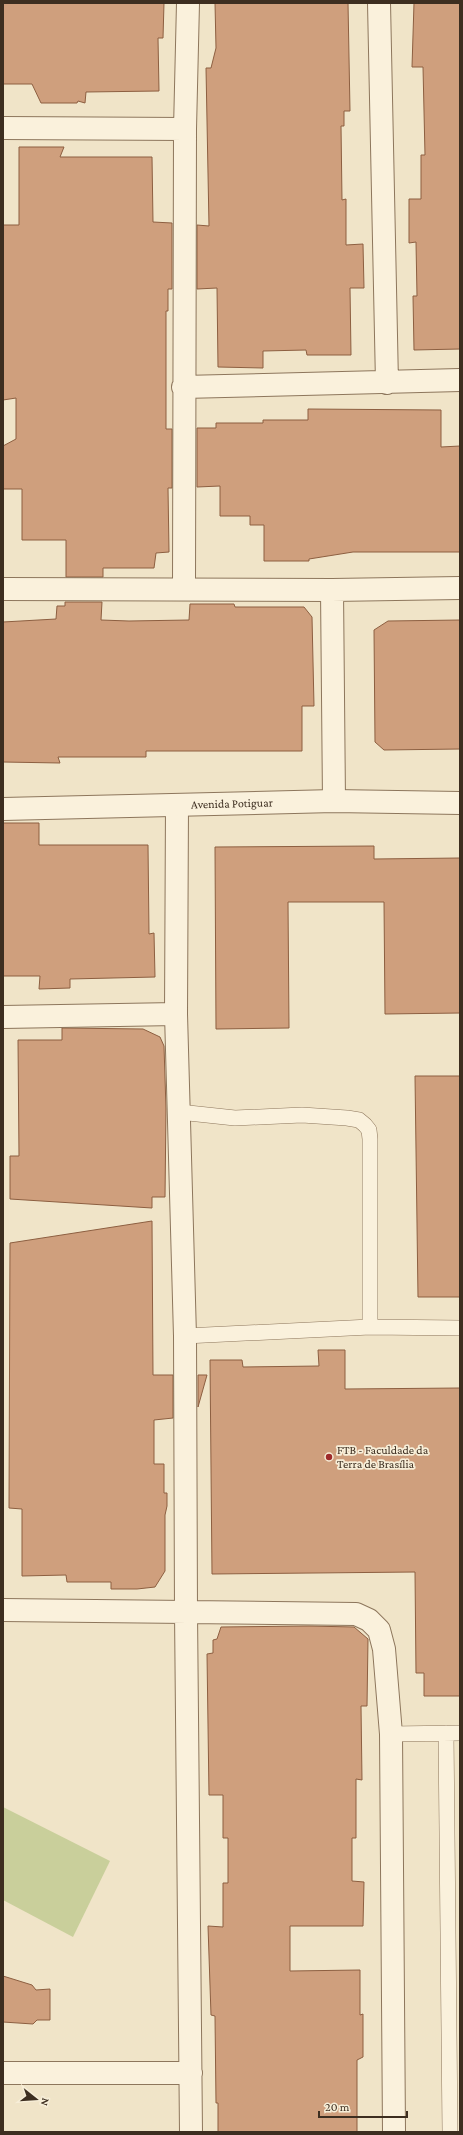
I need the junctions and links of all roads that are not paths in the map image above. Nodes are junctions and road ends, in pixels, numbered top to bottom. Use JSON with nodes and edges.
{"nodes":[{"id":1,"x":188,"y":3,"type":"edge"},
{"id":2,"x":379,"y":3,"type":"edge"},
{"id":3,"x":3,"y":128,"type":"edge"},
{"id":4,"x":185,"y":129,"type":"junction"},
{"id":5,"x":460,"y":380,"type":"edge"},
{"id":6,"x":387,"y":383,"type":"junction"},
{"id":7,"x":183,"y":387,"type":"junction"},
{"id":8,"x":184,"y":588,"type":"junction"},
{"id":9,"x":460,"y":588,"type":"edge"},
{"id":10,"x":3,"y":589,"type":"edge"},
{"id":11,"x":332,"y":590,"type":"junction"},
{"id":12,"x":334,"y":801,"type":"junction"},
{"id":13,"x":460,"y":803,"type":"edge"},
{"id":14,"x":176,"y":805,"type":"junction"},
{"id":15,"x":3,"y":809,"type":"edge"},
{"id":16,"x":176,"y":1014,"type":"junction"},
{"id":17,"x":3,"y":1017,"type":"edge"},
{"id":18,"x":179,"y":1112,"type":"junction"},
{"id":19,"x":370,"y":1327,"type":"junction"},
{"id":20,"x":460,"y":1328,"type":"edge"},
{"id":21,"x":185,"y":1336,"type":"junction"},
{"id":22,"x":3,"y":1610,"type":"edge"},
{"id":23,"x":186,"y":1612,"type":"junction"},
{"id":24,"x":453,"y":1733,"type":"edge"},
{"id":25,"x":390,"y":1734,"type":"junction"},
{"id":26,"x":191,"y":2072,"type":"junction"},
{"id":27,"x":3,"y":2073,"type":"edge"},
{"id":28,"x":191,"y":2132,"type":"edge"},
{"id":29,"x":394,"y":2132,"type":"edge"},
{"id":30,"x":450,"y":2132,"type":"edge"}],
"edges":[{"from":1,"to":4,"type":"street"},
{"from":2,"to":6,"type":"street"},
{"from":3,"to":4,"type":"street"},
{"from":4,"to":7,"type":"street"},
{"from":5,"to":6,"type":"street"},
{"from":6,"to":7,"type":"street"},
{"from":7,"to":8,"type":"street"},
{"from":8,"to":10,"type":"street"},
{"from":8,"to":11,"type":"street"},
{"from":9,"to":11,"type":"street"},
{"from":11,"to":12,"type":"street"},
{"from":12,"to":13,"type":"street","name":"Avenida Potiguar"},
{"from":12,"to":14,"type":"street","name":"Avenida Potiguar"},
{"from":14,"to":15,"type":"street","name":"Avenida Potiguar"},
{"from":14,"to":16,"type":"street"},
{"from":16,"to":17,"type":"street"},
{"from":16,"to":18,"type":"street"},
{"from":18,"to":19,"type":"lane"},
{"from":18,"to":21,"type":"street"},
{"from":19,"to":20,"type":"lane"},
{"from":19,"to":21,"type":"lane"},
{"from":21,"to":23,"type":"street"},
{"from":22,"to":23,"type":"street"},
{"from":23,"to":25,"type":"street"},
{"from":23,"to":26,"type":"street"},
{"from":24,"to":25,"type":"lane"},
{"from":24,"to":30,"type":"lane"},
{"from":25,"to":29,"type":"street"},
{"from":26,"to":27,"type":"street"},
{"from":26,"to":28,"type":"street"}]}
